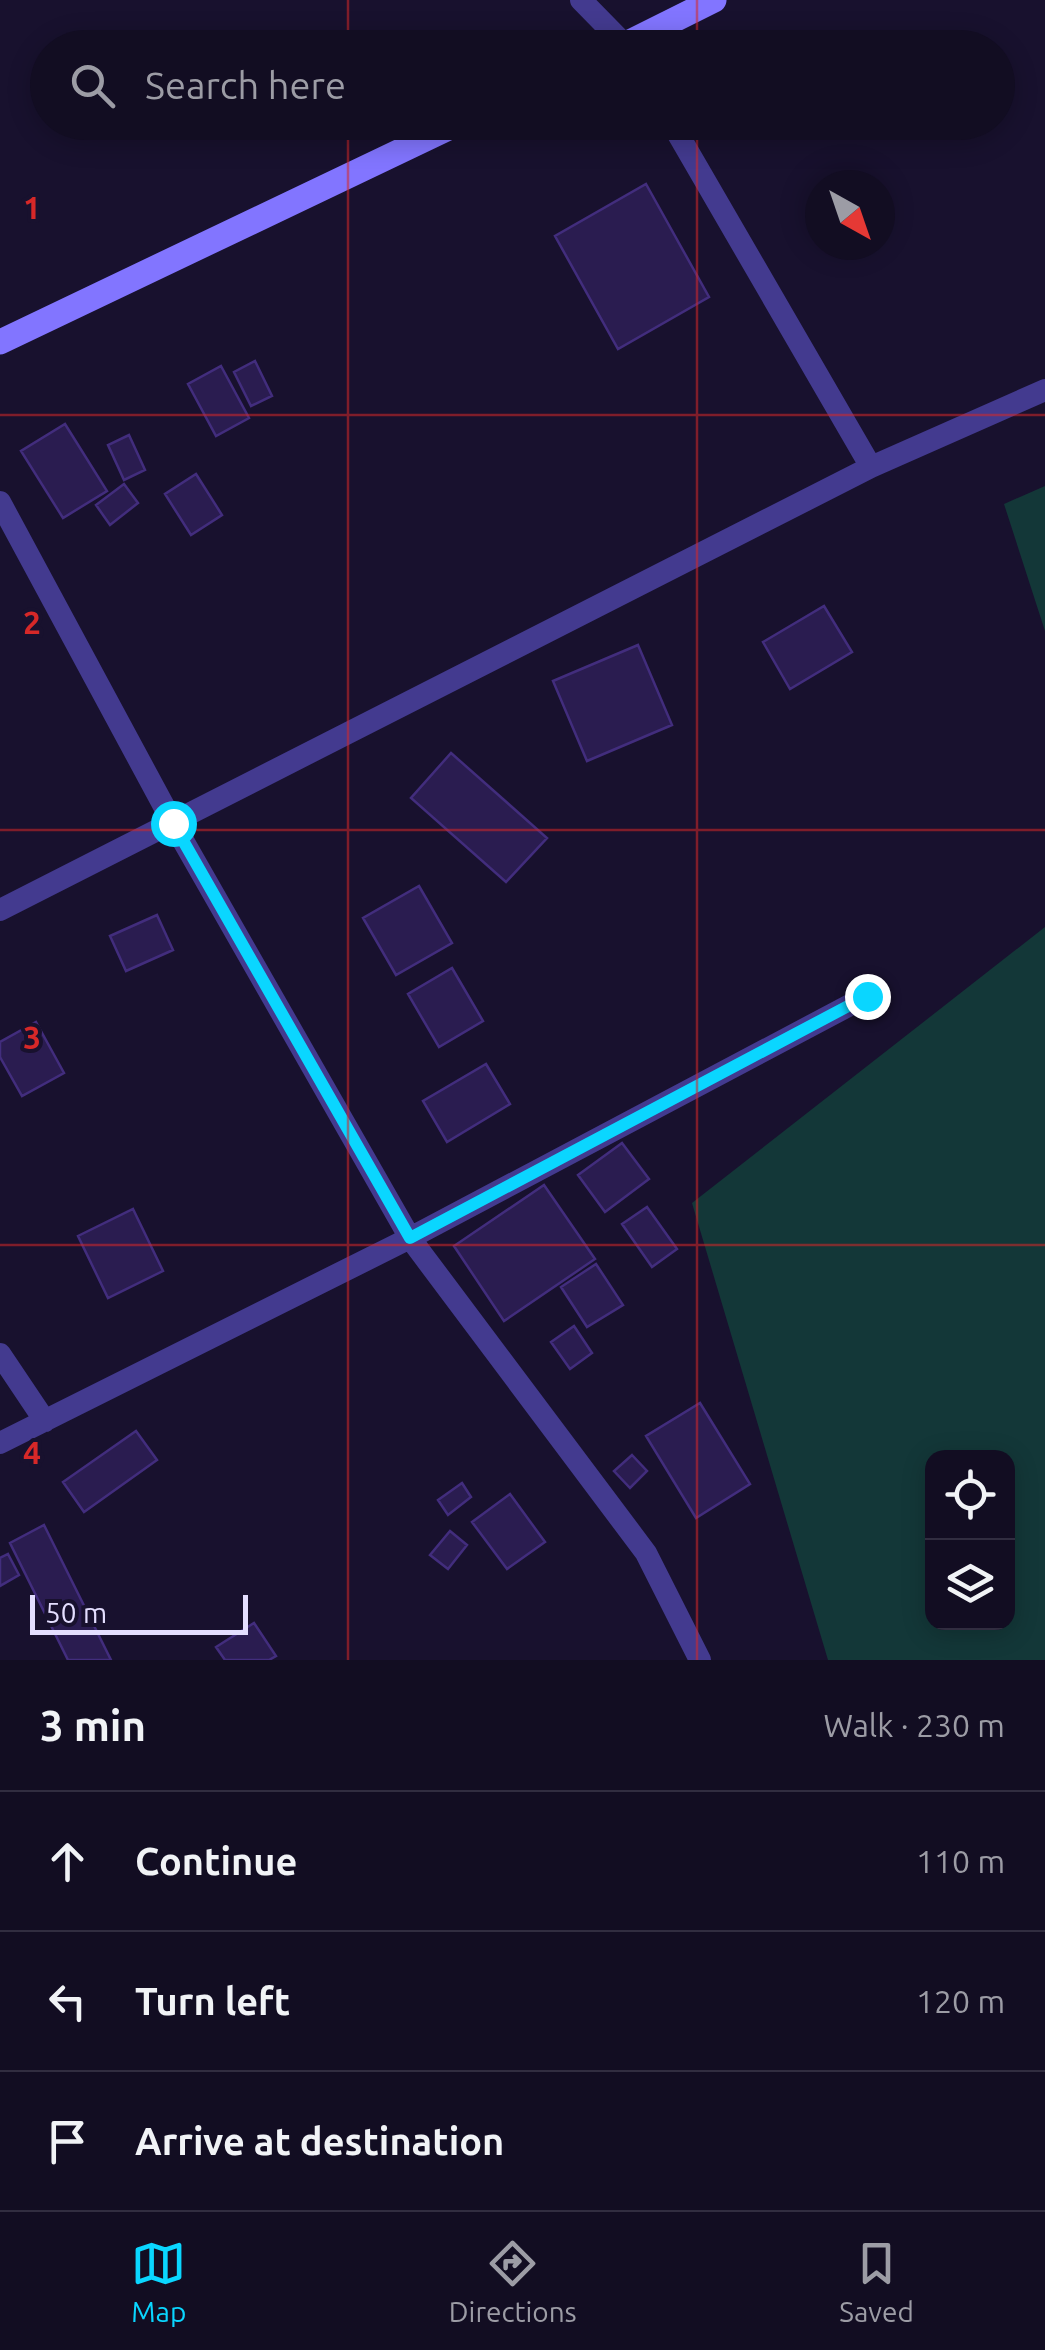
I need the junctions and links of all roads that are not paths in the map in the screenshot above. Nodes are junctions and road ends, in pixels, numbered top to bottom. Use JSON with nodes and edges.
{"nodes":[{"id":1,"x":581,"y":0,"type":"edge"},
{"id":2,"x":714,"y":0,"type":"edge"},
{"id":3,"x":609,"y":30,"type":"edge"},
{"id":4,"x":655,"y":30,"type":"edge"},
{"id":5,"x":423,"y":140,"type":"edge"},
{"id":6,"x":682,"y":140,"type":"edge"},
{"id":7,"x":0,"y":342,"type":"edge"},
{"id":8,"x":1045,"y":390,"type":"edge"},
{"id":9,"x":871,"y":467,"type":"junction"},
{"id":10,"x":0,"y":502,"type":"edge"},
{"id":11,"x":173,"y":823,"type":"junction"},
{"id":12,"x":0,"y":910,"type":"edge"},
{"id":13,"x":867,"y":996,"type":"dead end"},
{"id":14,"x":410,"y":1238,"type":"junction"},
{"id":15,"x":0,"y":1354,"type":"edge"},
{"id":16,"x":45,"y":1421,"type":"junction"},
{"id":17,"x":0,"y":1443,"type":"edge"},
{"id":18,"x":700,"y":1660,"type":"edge"}],
"edges":[{"from":1,"to":3,"type":"street"},
{"from":2,"to":4,"type":"main road"},
{"from":5,"to":7,"type":"main road"},
{"from":6,"to":9,"type":"street"},
{"from":8,"to":9,"type":"street"},
{"from":9,"to":11,"type":"street"},
{"from":10,"to":11,"type":"street"},
{"from":11,"to":12,"type":"street"},
{"from":11,"to":14,"type":"street"},
{"from":13,"to":14,"type":"street"},
{"from":14,"to":16,"type":"street"},
{"from":14,"to":18,"type":"street"},
{"from":15,"to":16,"type":"street"},
{"from":16,"to":17,"type":"street"}]}
